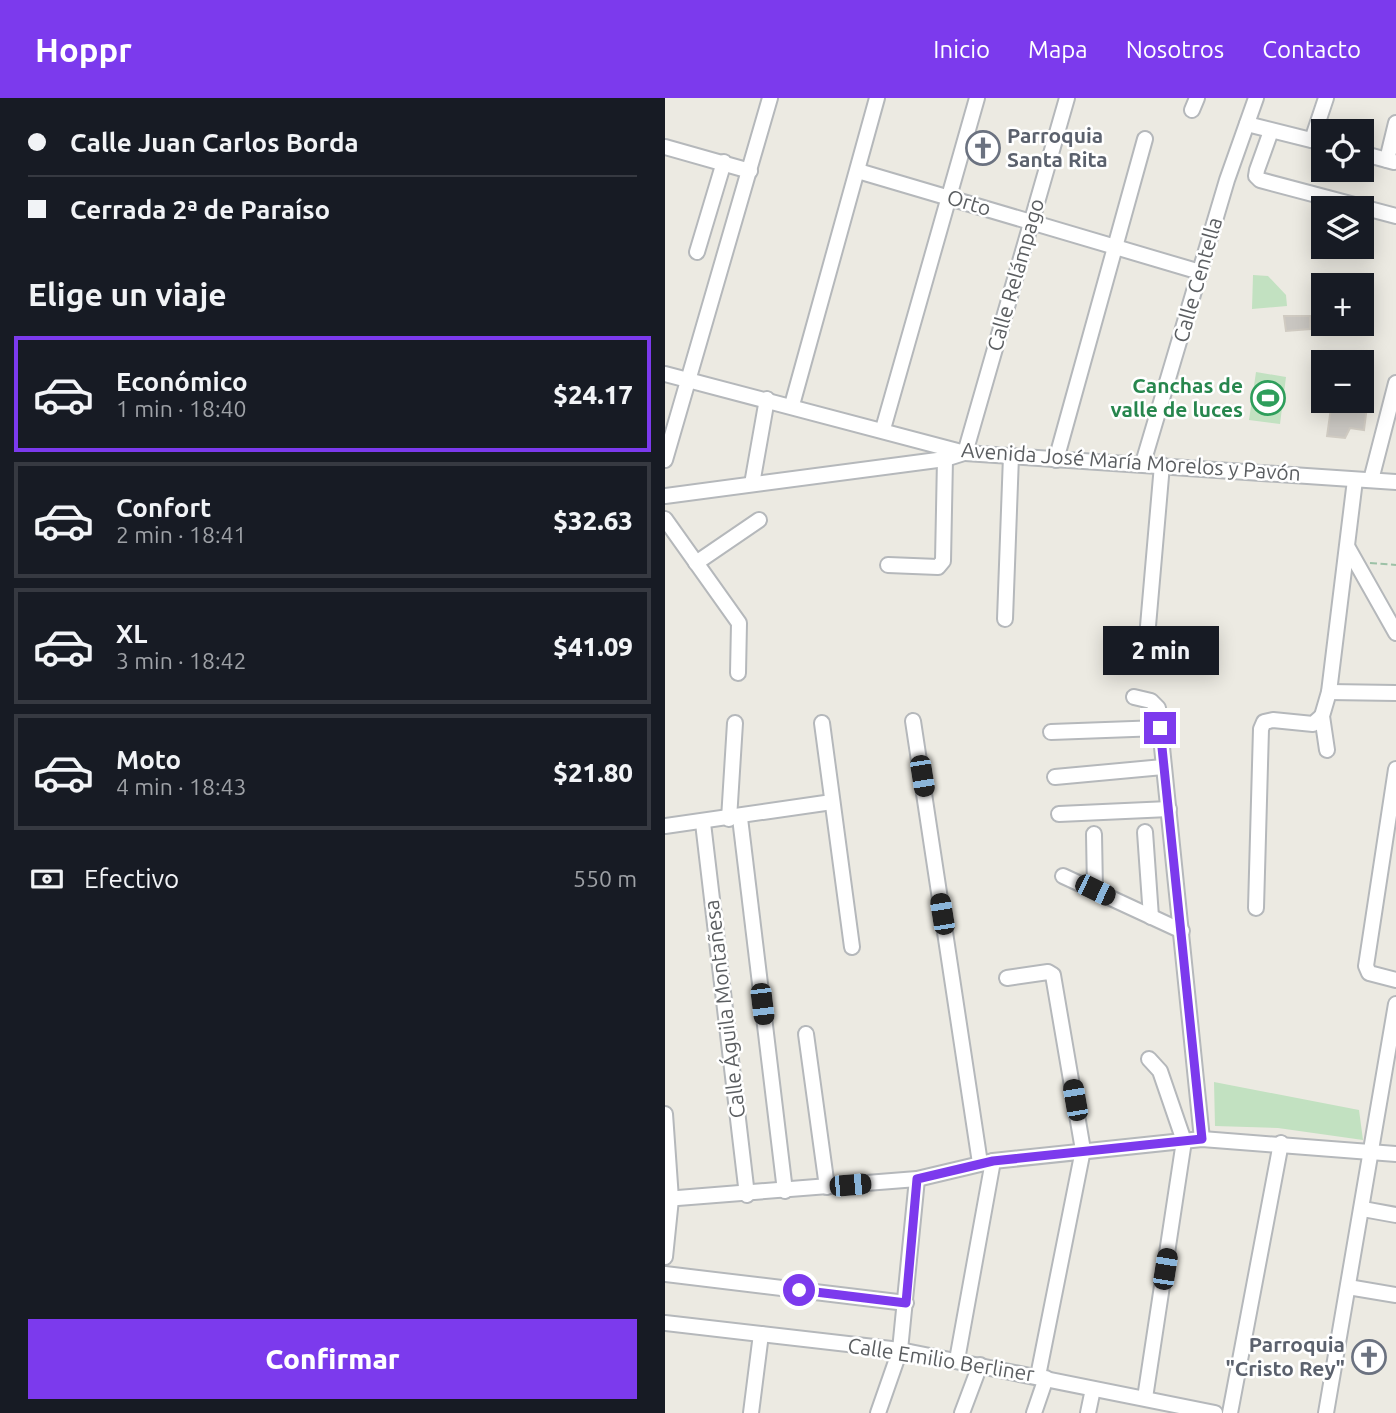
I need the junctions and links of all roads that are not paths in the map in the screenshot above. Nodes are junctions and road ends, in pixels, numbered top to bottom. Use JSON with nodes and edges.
{"nodes":[{"id":1,"x":770,"y":98,"type":"edge"},
{"id":2,"x":877,"y":98,"type":"edge"},
{"id":3,"x":977,"y":98,"type":"edge"},
{"id":4,"x":1067,"y":98,"type":"edge"},
{"id":5,"x":1256,"y":98,"type":"edge"},
{"id":6,"x":1326,"y":98,"type":"edge"},
{"id":7,"x":1322,"y":119,"type":"edge"},
{"id":8,"x":1396,"y":123,"type":"edge"},
{"id":9,"x":1247,"y":124,"type":"junction"},
{"id":10,"x":1271,"y":131,"type":"junction"},
{"id":11,"x":1145,"y":139,"type":"dead end"},
{"id":12,"x":1311,"y":140,"type":"edge"},
{"id":13,"x":665,"y":147,"type":"edge"},
{"id":14,"x":1374,"y":156,"type":"edge"},
{"id":15,"x":1391,"y":161,"type":"edge"},
{"id":16,"x":724,"y":162,"type":"junction"},
{"id":17,"x":750,"y":171,"type":"junction"},
{"id":18,"x":857,"y":171,"type":"junction"},
{"id":19,"x":948,"y":196,"type":"junction"},
{"id":20,"x":1396,"y":216,"type":"edge"},
{"id":21,"x":1032,"y":222,"type":"junction"},
{"id":22,"x":1115,"y":245,"type":"junction"},
{"id":23,"x":697,"y":252,"type":"dead end"},
{"id":24,"x":1200,"y":272,"type":"junction"},
{"id":25,"x":665,"y":374,"type":"edge"},
{"id":26,"x":688,"y":380,"type":"junction"},
{"id":27,"x":1396,"y":383,"type":"edge"},
{"id":28,"x":768,"y":399,"type":"junction"},
{"id":29,"x":792,"y":405,"type":"junction"},
{"id":30,"x":883,"y":429,"type":"junction"},
{"id":31,"x":965,"y":453,"type":"junction"},
{"id":32,"x":1011,"y":456,"type":"junction"},
{"id":33,"x":945,"y":459,"type":"junction"},
{"id":34,"x":665,"y":460,"type":"edge"},
{"id":35,"x":1056,"y":460,"type":"junction"},
{"id":36,"x":1143,"y":463,"type":"junction"},
{"id":37,"x":1162,"y":465,"type":"junction"},
{"id":38,"x":1355,"y":480,"type":"junction"},
{"id":39,"x":1371,"y":480,"type":"junction"},
{"id":40,"x":1396,"y":482,"type":"edge"},
{"id":41,"x":752,"y":484,"type":"junction"},
{"id":42,"x":665,"y":496,"type":"edge"},
{"id":43,"x":665,"y":519,"type":"edge"},
{"id":44,"x":759,"y":520,"type":"dead end"},
{"id":45,"x":1348,"y":548,"type":"junction"},
{"id":46,"x":696,"y":563,"type":"junction"},
{"id":47,"x":888,"y":565,"type":"dead end"},
{"id":48,"x":1005,"y":619,"type":"dead end"},
{"id":49,"x":1396,"y":633,"type":"edge"},
{"id":50,"x":1146,"y":649,"type":"dead end"},
{"id":51,"x":738,"y":673,"type":"dead end"},
{"id":52,"x":1329,"y":692,"type":"junction"},
{"id":53,"x":1396,"y":693,"type":"edge"},
{"id":54,"x":1134,"y":697,"type":"dead end"},
{"id":55,"x":1322,"y":716,"type":"junction"},
{"id":56,"x":913,"y":721,"type":"dead end"},
{"id":57,"x":735,"y":723,"type":"dead end"},
{"id":58,"x":822,"y":723,"type":"dead end"},
{"id":59,"x":1160,"y":728,"type":"junction"},
{"id":60,"x":1051,"y":732,"type":"dead end"},
{"id":61,"x":1327,"y":750,"type":"dead end"},
{"id":62,"x":1163,"y":768,"type":"junction"},
{"id":63,"x":1396,"y":769,"type":"edge"},
{"id":64,"x":1055,"y":777,"type":"dead end"},
{"id":65,"x":832,"y":802,"type":"junction"},
{"id":66,"x":1169,"y":809,"type":"junction"},
{"id":67,"x":1059,"y":814,"type":"dead end"},
{"id":68,"x":734,"y":818,"type":"junction"},
{"id":69,"x":703,"y":823,"type":"junction"},
{"id":70,"x":665,"y":826,"type":"edge"},
{"id":71,"x":1145,"y":832,"type":"dead end"},
{"id":72,"x":1094,"y":834,"type":"dead end"},
{"id":73,"x":1063,"y":876,"type":"dead end"},
{"id":74,"x":1095,"y":890,"type":"junction"},
{"id":75,"x":1256,"y":908,"type":"dead end"},
{"id":76,"x":1151,"y":917,"type":"junction"},
{"id":77,"x":1182,"y":932,"type":"junction"},
{"id":78,"x":852,"y":947,"type":"dead end"},
{"id":79,"x":1007,"y":978,"type":"dead end"},
{"id":80,"x":1396,"y":980,"type":"edge"},
{"id":81,"x":1396,"y":1004,"type":"edge"},
{"id":82,"x":1394,"y":1030,"type":"edge"},
{"id":83,"x":806,"y":1034,"type":"dead end"},
{"id":84,"x":1149,"y":1059,"type":"dead end"},
{"id":85,"x":1389,"y":1096,"type":"edge"},
{"id":86,"x":665,"y":1114,"type":"edge"},
{"id":87,"x":1202,"y":1139,"type":"junction"},
{"id":88,"x":1184,"y":1141,"type":"junction"},
{"id":89,"x":1281,"y":1143,"type":"junction"},
{"id":90,"x":1083,"y":1150,"type":"junction"},
{"id":91,"x":1370,"y":1151,"type":"junction"},
{"id":92,"x":1396,"y":1154,"type":"edge"},
{"id":93,"x":986,"y":1162,"type":"junction"},
{"id":94,"x":917,"y":1179,"type":"junction"},
{"id":95,"x":827,"y":1187,"type":"junction"},
{"id":96,"x":785,"y":1191,"type":"junction"},
{"id":97,"x":747,"y":1195,"type":"junction"},
{"id":98,"x":668,"y":1199,"type":"edge"},
{"id":99,"x":1363,"y":1209,"type":"junction"},
{"id":100,"x":1396,"y":1215,"type":"edge"},
{"id":101,"x":665,"y":1257,"type":"edge"},
{"id":102,"x":665,"y":1274,"type":"edge"},
{"id":103,"x":1349,"y":1287,"type":"junction"},
{"id":104,"x":1396,"y":1295,"type":"edge"},
{"id":105,"x":906,"y":1303,"type":"junction"},
{"id":106,"x":665,"y":1323,"type":"edge"},
{"id":107,"x":761,"y":1334,"type":"junction"},
{"id":108,"x":899,"y":1350,"type":"junction"},
{"id":109,"x":957,"y":1360,"type":"junction"},
{"id":110,"x":979,"y":1365,"type":"junction"},
{"id":111,"x":1042,"y":1377,"type":"junction"},
{"id":112,"x":1093,"y":1389,"type":"junction"},
{"id":113,"x":1145,"y":1398,"type":"junction"},
{"id":114,"x":1180,"y":1409,"type":"edge"},
{"id":115,"x":751,"y":1413,"type":"edge"},
{"id":116,"x":878,"y":1413,"type":"edge"},
{"id":117,"x":962,"y":1413,"type":"edge"},
{"id":118,"x":1034,"y":1413,"type":"edge"},
{"id":119,"x":1088,"y":1413,"type":"edge"},
{"id":120,"x":1215,"y":1413,"type":"edge"},
{"id":121,"x":1230,"y":1413,"type":"edge"},
{"id":122,"x":1326,"y":1413,"type":"edge"}],
"edges":[{"from":1,"to":17,"type":"street"},
{"from":2,"to":18,"type":"street"},
{"from":3,"to":19,"type":"street"},
{"from":4,"to":21,"type":"street","name":"Calle Relámpago"},
{"from":5,"to":9,"type":"street","name":"Calle Centella"},
{"from":6,"to":7,"type":"street"},
{"from":8,"to":15,"type":"street"},
{"from":9,"to":10,"type":"street"},
{"from":9,"to":24,"type":"street","name":"Calle Centella"},
{"from":10,"to":12,"type":"street"},
{"from":10,"to":20,"type":"street"},
{"from":11,"to":22,"type":"street"},
{"from":13,"to":16,"type":"street"},
{"from":14,"to":15,"type":"street"},
{"from":16,"to":17,"type":"street"},
{"from":16,"to":23,"type":"street"},
{"from":17,"to":26,"type":"street"},
{"from":18,"to":19,"type":"street","name":"Orto"},
{"from":18,"to":29,"type":"street"},
{"from":19,"to":21,"type":"street","name":"Orto"},
{"from":19,"to":30,"type":"street"},
{"from":21,"to":22,"type":"street","name":"Orto"},
{"from":21,"to":31,"type":"street","name":"Calle Relámpago"},
{"from":22,"to":24,"type":"street","name":"Orto"},
{"from":22,"to":35,"type":"street"},
{"from":24,"to":36,"type":"street","name":"Calle Centella"},
{"from":25,"to":26,"type":"street","name":"Avenida José María Morelos y Pavón"},
{"from":26,"to":28,"type":"street","name":"Avenida José María Morelos y Pavón"},
{"from":26,"to":34,"type":"street"},
{"from":27,"to":39,"type":"street"},
{"from":28,"to":29,"type":"street","name":"Avenida José María Morelos y Pavón"},
{"from":28,"to":41,"type":"street"},
{"from":29,"to":30,"type":"street","name":"Avenida José María Morelos y Pavón"},
{"from":30,"to":31,"type":"street","name":"Avenida José María Morelos y Pavón"},
{"from":31,"to":32,"type":"street","name":"Avenida José María Morelos y Pavón"},
{"from":31,"to":33,"type":"street"},
{"from":32,"to":35,"type":"street","name":"Avenida José María Morelos y Pavón"},
{"from":32,"to":48,"type":"street"},
{"from":33,"to":41,"type":"street"},
{"from":33,"to":47,"type":"street"},
{"from":35,"to":36,"type":"street","name":"Avenida José María Morelos y Pavón"},
{"from":36,"to":37,"type":"street","name":"Avenida José María Morelos y Pavón"},
{"from":37,"to":38,"type":"street","name":"Avenida José María Morelos y Pavón"},
{"from":37,"to":50,"type":"street"},
{"from":38,"to":39,"type":"street","name":"Avenida José María Morelos y Pavón"},
{"from":38,"to":45,"type":"street"},
{"from":39,"to":40,"type":"street","name":"Avenida José María Morelos y Pavón"},
{"from":41,"to":42,"type":"street"},
{"from":43,"to":46,"type":"street"},
{"from":44,"to":46,"type":"street"},
{"from":45,"to":49,"type":"street"},
{"from":45,"to":52,"type":"street"},
{"from":46,"to":51,"type":"street"},
{"from":52,"to":53,"type":"street"},
{"from":52,"to":55,"type":"street"},
{"from":54,"to":59,"type":"street"},
{"from":55,"to":61,"type":"street"},
{"from":55,"to":75,"type":"street"},
{"from":56,"to":93,"type":"street"},
{"from":57,"to":68,"type":"street"},
{"from":58,"to":65,"type":"street"},
{"from":59,"to":60,"type":"street"},
{"from":59,"to":62,"type":"street"},
{"from":62,"to":64,"type":"street"},
{"from":62,"to":66,"type":"street"},
{"from":63,"to":80,"type":"street"},
{"from":65,"to":68,"type":"street"},
{"from":65,"to":78,"type":"street"},
{"from":66,"to":67,"type":"street"},
{"from":66,"to":77,"type":"street"},
{"from":68,"to":69,"type":"street"},
{"from":68,"to":96,"type":"street"},
{"from":69,"to":70,"type":"street"},
{"from":69,"to":97,"type":"street","name":"Calle Águila Montañesa"},
{"from":71,"to":76,"type":"street"},
{"from":72,"to":74,"type":"street"},
{"from":73,"to":74,"type":"street"},
{"from":74,"to":76,"type":"street"},
{"from":76,"to":77,"type":"street"},
{"from":77,"to":87,"type":"street"},
{"from":79,"to":90,"type":"street"},
{"from":81,"to":82,"type":"street"},
{"from":82,"to":85,"type":"street"},
{"from":83,"to":95,"type":"street"},
{"from":84,"to":88,"type":"street"},
{"from":85,"to":91,"type":"street"},
{"from":86,"to":98,"type":"street"},
{"from":87,"to":88,"type":"street"},
{"from":87,"to":89,"type":"street"},
{"from":88,"to":90,"type":"street"},
{"from":88,"to":113,"type":"street"},
{"from":89,"to":91,"type":"street"},
{"from":89,"to":121,"type":"street"},
{"from":90,"to":93,"type":"street"},
{"from":90,"to":111,"type":"street"},
{"from":91,"to":92,"type":"street"},
{"from":91,"to":99,"type":"street"},
{"from":93,"to":94,"type":"street"},
{"from":93,"to":109,"type":"street"},
{"from":94,"to":95,"type":"street"},
{"from":94,"to":105,"type":"street"},
{"from":95,"to":96,"type":"street"},
{"from":96,"to":97,"type":"street"},
{"from":97,"to":98,"type":"street"},
{"from":98,"to":101,"type":"street"},
{"from":99,"to":100,"type":"street"},
{"from":99,"to":103,"type":"street"},
{"from":102,"to":105,"type":"street"},
{"from":103,"to":104,"type":"street"},
{"from":103,"to":122,"type":"street"},
{"from":105,"to":108,"type":"street"},
{"from":106,"to":107,"type":"street","name":"Calle Emilio Berliner"},
{"from":107,"to":108,"type":"street","name":"Calle Emilio Berliner"},
{"from":107,"to":115,"type":"street"},
{"from":108,"to":109,"type":"street","name":"Calle Emilio Berliner"},
{"from":108,"to":116,"type":"street"},
{"from":109,"to":110,"type":"street","name":"Calle Emilio Berliner"},
{"from":110,"to":111,"type":"street","name":"Calle Emilio Berliner"},
{"from":110,"to":117,"type":"street"},
{"from":111,"to":112,"type":"street","name":"Calle Emilio Berliner"},
{"from":111,"to":118,"type":"street"},
{"from":112,"to":113,"type":"street","name":"Calle Emilio Berliner"},
{"from":112,"to":119,"type":"street"},
{"from":113,"to":114,"type":"street","name":"Calle Emilio Berliner"},
{"from":114,"to":120,"type":"street","name":"Calle Emilio Berliner"}]}
